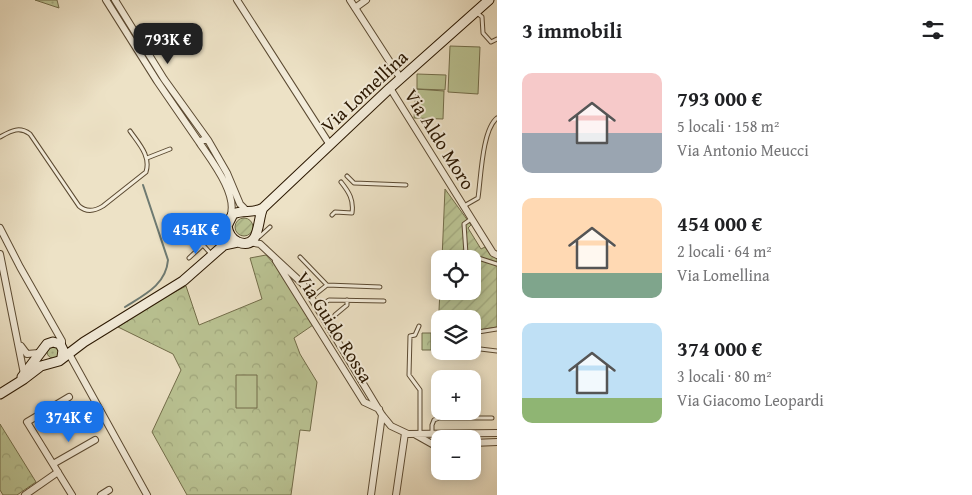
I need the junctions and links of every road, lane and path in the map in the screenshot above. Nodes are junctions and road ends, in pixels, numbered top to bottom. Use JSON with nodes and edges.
{"nodes":[{"id":1,"x":106,"y":0,"type":"edge"},
{"id":2,"x":115,"y":0,"type":"edge"},
{"id":3,"x":236,"y":0,"type":"edge"},
{"id":4,"x":350,"y":0,"type":"edge"},
{"id":5,"x":366,"y":0,"type":"edge"},
{"id":6,"x":489,"y":0,"type":"edge"},
{"id":7,"x":355,"y":8,"type":"junction"},
{"id":8,"x":475,"y":12,"type":"junction"},
{"id":9,"x":497,"y":39,"type":"edge"},
{"id":10,"x":401,"y":79,"type":"junction"},
{"id":11,"x":390,"y":88,"type":"junction"},
{"id":12,"x":497,"y":118,"type":"edge"},
{"id":13,"x":130,"y":131,"type":"dead end"},
{"id":14,"x":0,"y":137,"type":"edge"},
{"id":15,"x":208,"y":140,"type":"junction"},
{"id":16,"x":199,"y":142,"type":"junction"},
{"id":17,"x":330,"y":145,"type":"junction"},
{"id":18,"x":170,"y":148,"type":"dead end"},
{"id":19,"x":147,"y":158,"type":"junction"},
{"id":20,"x":347,"y":176,"type":"dead end"},
{"id":21,"x":341,"y":182,"type":"dead end"},
{"id":22,"x":406,"y":184,"type":"dead end"},
{"id":23,"x":464,"y":206,"type":"junction"},
{"id":24,"x":263,"y":208,"type":"junction"},
{"id":25,"x":248,"y":212,"type":"junction"},
{"id":26,"x":332,"y":215,"type":"dead end"},
{"id":27,"x":230,"y":217,"type":"junction"},
{"id":28,"x":472,"y":219,"type":"junction"},
{"id":29,"x":270,"y":227,"type":"dead end"},
{"id":30,"x":0,"y":228,"type":"edge"},
{"id":31,"x":228,"y":231,"type":"junction"},
{"id":32,"x":259,"y":231,"type":"junction"},
{"id":33,"x":209,"y":240,"type":"dead end"},
{"id":34,"x":243,"y":242,"type":"junction"},
{"id":35,"x":203,"y":245,"type":"junction"},
{"id":36,"x":224,"y":246,"type":"junction"},
{"id":37,"x":263,"y":247,"type":"junction"},
{"id":38,"x":466,"y":250,"type":"edge"},
{"id":39,"x":0,"y":254,"type":"edge"},
{"id":40,"x":272,"y":254,"type":"junction"},
{"id":41,"x":497,"y":255,"type":"edge"},
{"id":42,"x":212,"y":256,"type":"junction"},
{"id":43,"x":300,"y":257,"type":"dead end"},
{"id":44,"x":189,"y":258,"type":"dead end"},
{"id":45,"x":481,"y":259,"type":"edge"},
{"id":46,"x":497,"y":264,"type":"edge"},
{"id":47,"x":327,"y":285,"type":"junction"},
{"id":48,"x":380,"y":287,"type":"dead end"},
{"id":49,"x":311,"y":297,"type":"junction"},
{"id":50,"x":347,"y":300,"type":"junction"},
{"id":51,"x":384,"y":301,"type":"dead end"},
{"id":52,"x":317,"y":307,"type":"junction"},
{"id":53,"x":335,"y":315,"type":"dead end"},
{"id":54,"x":54,"y":326,"type":"junction"},
{"id":55,"x":419,"y":326,"type":"dead end"},
{"id":56,"x":497,"y":329,"type":"edge"},
{"id":57,"x":481,"y":332,"type":"edge"},
{"id":58,"x":19,"y":342,"type":"junction"},
{"id":59,"x":43,"y":349,"type":"junction"},
{"id":60,"x":481,"y":349,"type":"edge"},
{"id":61,"x":497,"y":351,"type":"edge"},
{"id":62,"x":63,"y":352,"type":"junction"},
{"id":63,"x":50,"y":362,"type":"junction"},
{"id":64,"x":73,"y":364,"type":"junction"},
{"id":65,"x":24,"y":374,"type":"junction"},
{"id":66,"x":17,"y":383,"type":"junction"},
{"id":67,"x":0,"y":394,"type":"edge"},
{"id":68,"x":69,"y":397,"type":"dead end"},
{"id":69,"x":381,"y":412,"type":"junction"},
{"id":70,"x":492,"y":418,"type":"dead end"},
{"id":71,"x":432,"y":430,"type":"edge"},
{"id":72,"x":405,"y":433,"type":"junction"},
{"id":73,"x":481,"y":433,"type":"edge"},
{"id":74,"x":497,"y":433,"type":"edge"},
{"id":75,"x":417,"y":434,"type":"junction"},
{"id":76,"x":431,"y":434,"type":"edge"},
{"id":77,"x":95,"y":440,"type":"dead end"},
{"id":78,"x":497,"y":442,"type":"edge"},
{"id":79,"x":431,"y":443,"type":"edge"},
{"id":80,"x":481,"y":443,"type":"edge"},
{"id":81,"x":53,"y":464,"type":"junction"},
{"id":82,"x":58,"y":472,"type":"junction"},
{"id":83,"x":109,"y":490,"type":"dead end"},
{"id":84,"x":25,"y":495,"type":"edge"},
{"id":85,"x":72,"y":495,"type":"edge"},
{"id":86,"x":101,"y":495,"type":"edge"},
{"id":87,"x":147,"y":495,"type":"edge"},
{"id":88,"x":371,"y":495,"type":"edge"},
{"id":89,"x":396,"y":495,"type":"edge"}],
"edges":[{"from":1,"to":16,"type":"street"},
{"from":2,"to":15,"type":"street"},
{"from":3,"to":17,"type":"street"},
{"from":4,"to":7,"type":"street"},
{"from":5,"to":7,"type":"street"},
{"from":6,"to":8,"type":"main road","name":"Via Lomellina"},
{"from":7,"to":10,"type":"street"},
{"from":8,"to":9,"type":"lane"},
{"from":8,"to":10,"type":"main road","name":"Via Lomellina"},
{"from":10,"to":11,"type":"main road","name":"Via Lomellina"},
{"from":11,"to":17,"type":"main road","name":"Via Lomellina"},
{"from":11,"to":23,"type":"street","name":"Via Aldo Moro"},
{"from":12,"to":23,"type":"lane"},
{"from":13,"to":19,"type":"lane"},
{"from":14,"to":19,"type":"lane"},
{"from":15,"to":16,"type":"street"},
{"from":15,"to":25,"type":"street"},
{"from":16,"to":27,"type":"street"},
{"from":17,"to":24,"type":"main road","name":"Via Lomellina"},
{"from":18,"to":19,"type":"lane"},
{"from":20,"to":22,"type":"lane"},
{"from":21,"to":26,"type":"lane"},
{"from":23,"to":28,"type":"street","name":"Via Aldo Moro"},
{"from":24,"to":25,"type":"main road","name":"Via Lomellina"},
{"from":24,"to":32,"type":"main road"},
{"from":25,"to":27,"type":"main road"},
{"from":25,"to":32,"type":"main road"},
{"from":27,"to":31,"type":"main road"},
{"from":28,"to":38,"type":"lane"},
{"from":28,"to":41,"type":"street","name":"Via Aldo Moro"},
{"from":29,"to":32,"type":"lane"},
{"from":30,"to":54,"type":"street"},
{"from":31,"to":34,"type":"main road"},
{"from":31,"to":36,"type":"main road"},
{"from":32,"to":34,"type":"main road"},
{"from":32,"to":37,"type":"street"},
{"from":33,"to":35,"type":"lane"},
{"from":34,"to":36,"type":"main road"},
{"from":34,"to":37,"type":"street","name":"Via Guido Rossa"},
{"from":35,"to":42,"type":"lane"},
{"from":35,"to":44,"type":"lane"},
{"from":36,"to":42,"type":"main road"},
{"from":37,"to":40,"type":"street","name":"Via Guido Rossa"},
{"from":39,"to":58,"type":"street"},
{"from":40,"to":49,"type":"street","name":"Via Guido Rossa"},
{"from":40,"to":69,"type":"street","name":"Via Guido Rossa"},
{"from":42,"to":62,"type":"main road"},
{"from":43,"to":47,"type":"lane"},
{"from":45,"to":46,"type":"lane"},
{"from":47,"to":48,"type":"lane"},
{"from":47,"to":49,"type":"lane"},
{"from":49,"to":52,"type":"street","name":"Via Guido Rossa"},
{"from":50,"to":51,"type":"lane"},
{"from":50,"to":52,"type":"lane"},
{"from":50,"to":53,"type":"lane"},
{"from":52,"to":69,"type":"street","name":"Via Guido Rossa"},
{"from":54,"to":59,"type":"street"},
{"from":54,"to":62,"type":"street"},
{"from":55,"to":75,"type":"lane"},
{"from":56,"to":57,"type":"lane"},
{"from":58,"to":59,"type":"street"},
{"from":58,"to":65,"type":"street"},
{"from":59,"to":62,"type":"main road"},
{"from":59,"to":63,"type":"main road"},
{"from":59,"to":65,"type":"main road"},
{"from":60,"to":61,"type":"lane"},
{"from":62,"to":63,"type":"main road"},
{"from":62,"to":64,"type":"street"},
{"from":62,"to":64,"type":"street"},
{"from":63,"to":66,"type":"main road"},
{"from":64,"to":87,"type":"street"},
{"from":65,"to":66,"type":"main road"},
{"from":66,"to":67,"type":"main road"},
{"from":68,"to":81,"type":"street"},
{"from":69,"to":72,"type":"street","name":"Via Guido Rossa"},
{"from":69,"to":88,"type":"street"},
{"from":70,"to":71,"type":"lane"},
{"from":72,"to":75,"type":"street","name":"Via Guido Rossa"},
{"from":72,"to":89,"type":"street"},
{"from":73,"to":74,"type":"street","name":"Via Guido Rossa"},
{"from":75,"to":76,"type":"street","name":"Via Guido Rossa"},
{"from":75,"to":79,"type":"street","name":"Via Guido Rossa"},
{"from":77,"to":81,"type":"street"},
{"from":78,"to":80,"type":"street"},
{"from":81,"to":82,"type":"street"},
{"from":82,"to":84,"type":"street"},
{"from":82,"to":85,"type":"street"},
{"from":83,"to":86,"type":"street"}]}
